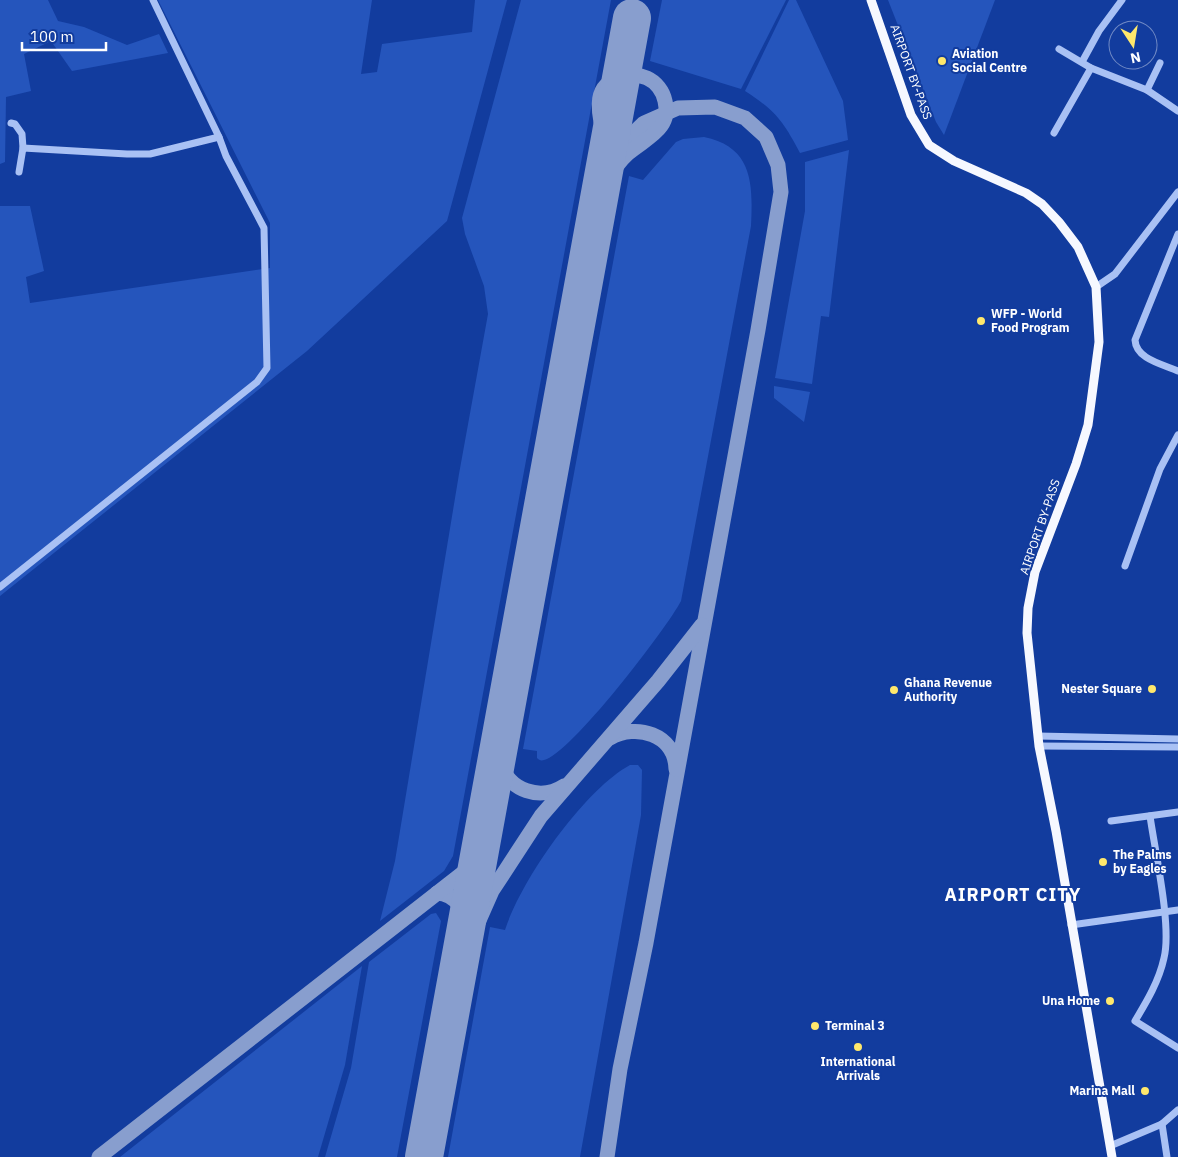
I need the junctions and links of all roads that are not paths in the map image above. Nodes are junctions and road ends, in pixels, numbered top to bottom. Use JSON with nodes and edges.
{"nodes":[{"id":1,"x":153,"y":0,"type":"edge"},
{"id":2,"x":871,"y":0,"type":"edge"},
{"id":3,"x":1122,"y":0,"type":"edge"},
{"id":4,"x":1059,"y":50,"type":"dead end"},
{"id":5,"x":1082,"y":62,"type":"junction"},
{"id":6,"x":1160,"y":63,"type":"dead end"},
{"id":7,"x":1091,"y":68,"type":"junction"},
{"id":8,"x":1147,"y":90,"type":"junction"},
{"id":9,"x":1178,"y":111,"type":"edge"},
{"id":10,"x":11,"y":123,"type":"dead end"},
{"id":11,"x":1054,"y":133,"type":"dead end"},
{"id":12,"x":219,"y":137,"type":"junction"},
{"id":13,"x":23,"y":148,"type":"junction"},
{"id":14,"x":19,"y":172,"type":"dead end"},
{"id":15,"x":1178,"y":192,"type":"edge"},
{"id":16,"x":1178,"y":234,"type":"edge"},
{"id":17,"x":1096,"y":287,"type":"junction"},
{"id":18,"x":1178,"y":371,"type":"edge"},
{"id":19,"x":1178,"y":435,"type":"edge"},
{"id":20,"x":1124,"y":566,"type":"dead end"},
{"id":21,"x":0,"y":587,"type":"edge"},
{"id":22,"x":1038,"y":736,"type":"junction"},
{"id":23,"x":1178,"y":740,"type":"edge"},
{"id":24,"x":1039,"y":746,"type":"junction"},
{"id":25,"x":1178,"y":746,"type":"edge"},
{"id":26,"x":1178,"y":812,"type":"edge"},
{"id":27,"x":1150,"y":816,"type":"junction"},
{"id":28,"x":1112,"y":822,"type":"dead end"},
{"id":29,"x":1163,"y":910,"type":"junction"},
{"id":30,"x":1178,"y":910,"type":"edge"},
{"id":31,"x":1071,"y":925,"type":"junction"},
{"id":32,"x":1178,"y":1048,"type":"edge"},
{"id":33,"x":1178,"y":1110,"type":"edge"},
{"id":34,"x":1162,"y":1124,"type":"junction"},
{"id":35,"x":1110,"y":1146,"type":"junction"},
{"id":36,"x":1112,"y":1157,"type":"edge"},
{"id":37,"x":1167,"y":1157,"type":"edge"}],
"edges":[{"from":1,"to":12,"type":"street"},
{"from":2,"to":17,"type":"main road","name":"AIRPORT BY-PASS"},
{"from":3,"to":5,"type":"street"},
{"from":4,"to":5,"type":"street"},
{"from":5,"to":7,"type":"street"},
{"from":6,"to":8,"type":"street"},
{"from":7,"to":8,"type":"street"},
{"from":7,"to":11,"type":"street"},
{"from":8,"to":9,"type":"street"},
{"from":10,"to":13,"type":"street"},
{"from":12,"to":13,"type":"street"},
{"from":12,"to":21,"type":"street"},
{"from":13,"to":14,"type":"street"},
{"from":15,"to":17,"type":"street"},
{"from":16,"to":18,"type":"street"},
{"from":17,"to":22,"type":"main road","name":"AIRPORT BY-PASS"},
{"from":19,"to":20,"type":"street"},
{"from":22,"to":23,"type":"street"},
{"from":22,"to":24,"type":"main road","name":"AIRPORT BY-PASS"},
{"from":24,"to":25,"type":"street"},
{"from":24,"to":31,"type":"main road","name":"AIRPORT BY-PASS"},
{"from":26,"to":27,"type":"street"},
{"from":27,"to":28,"type":"street"},
{"from":27,"to":29,"type":"street"},
{"from":29,"to":30,"type":"street"},
{"from":29,"to":31,"type":"street"},
{"from":29,"to":32,"type":"street"},
{"from":31,"to":35,"type":"main road","name":"AIRPORT BY-PASS"},
{"from":33,"to":34,"type":"street"},
{"from":34,"to":35,"type":"street"},
{"from":34,"to":37,"type":"street"},
{"from":35,"to":36,"type":"main road","name":"AIRPORT BY-PASS"}]}
